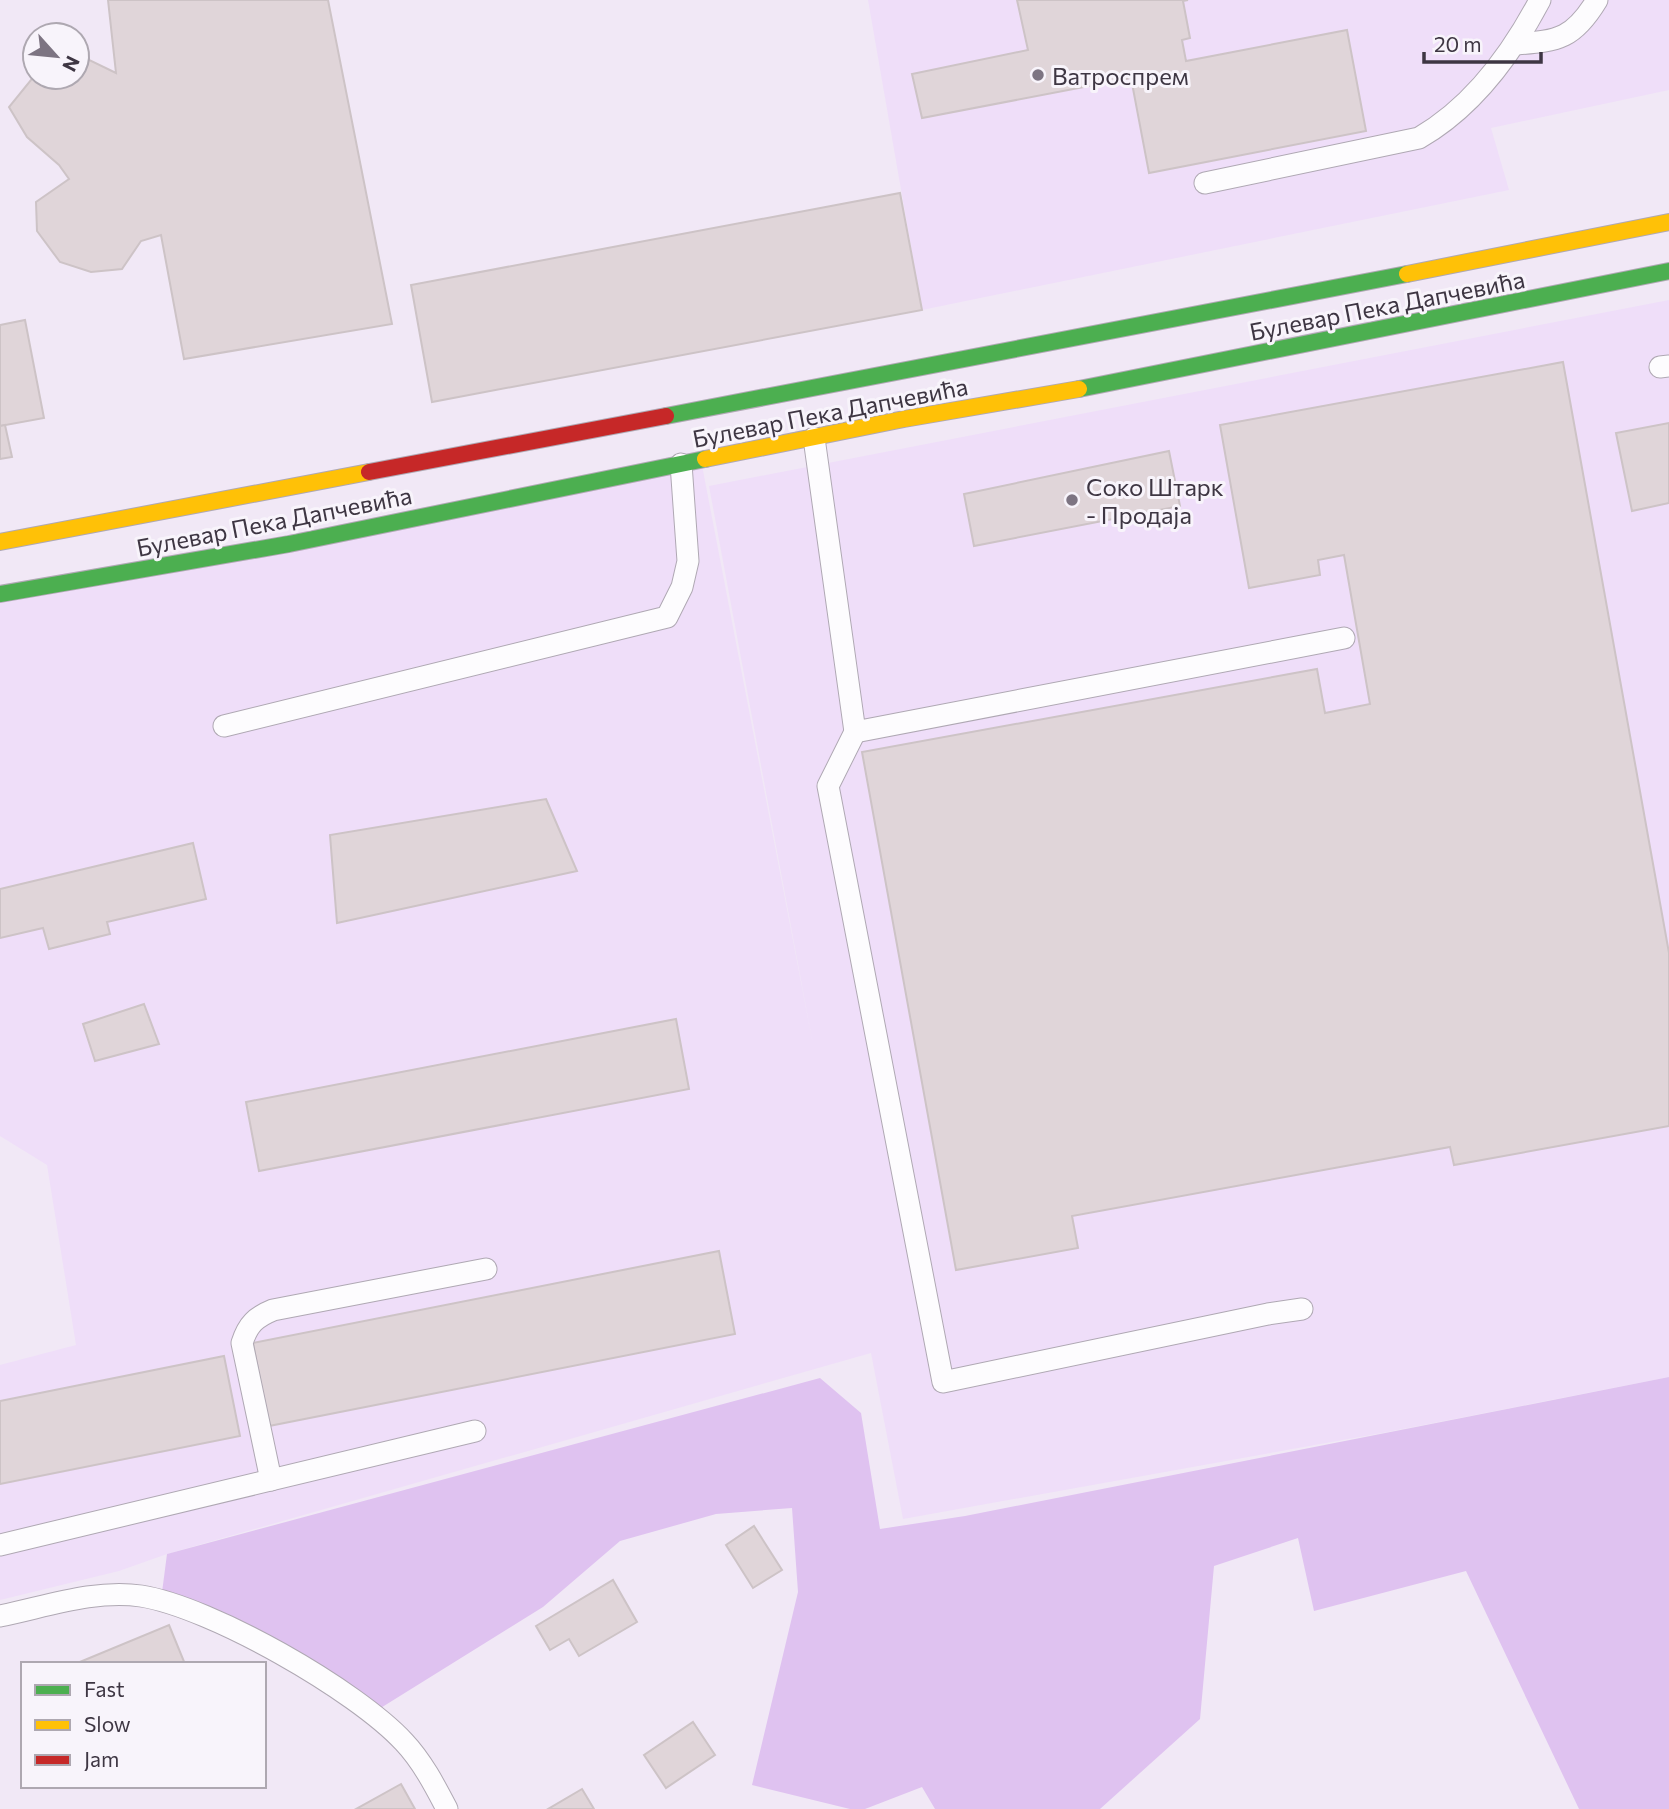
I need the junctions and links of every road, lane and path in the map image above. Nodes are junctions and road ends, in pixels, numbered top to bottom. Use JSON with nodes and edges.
{"nodes":[{"id":1,"x":1540,"y":0,"type":"edge"},
{"id":2,"x":1597,"y":0,"type":"edge"},
{"id":3,"x":1517,"y":44,"type":"junction"},
{"id":4,"x":1205,"y":183,"type":"dead end"},
{"id":5,"x":1669,"y":222,"type":"edge"},
{"id":6,"x":1669,"y":271,"type":"edge"},
{"id":7,"x":814,"y":438,"type":"junction"},
{"id":8,"x":681,"y":464,"type":"junction"},
{"id":9,"x":0,"y":542,"type":"edge"},
{"id":10,"x":0,"y":594,"type":"edge"},
{"id":11,"x":1344,"y":638,"type":"dead end"},
{"id":12,"x":223,"y":726,"type":"dead end"},
{"id":13,"x":855,"y":732,"type":"junction"},
{"id":14,"x":486,"y":1269,"type":"dead end"},
{"id":15,"x":1301,"y":1309,"type":"dead end"},
{"id":16,"x":475,"y":1431,"type":"dead end"},
{"id":17,"x":271,"y":1480,"type":"junction"},
{"id":18,"x":0,"y":1545,"type":"edge"},
{"id":19,"x":0,"y":1616,"type":"edge"},
{"id":20,"x":447,"y":1809,"type":"edge"}],
"edges":[{"from":1,"to":3,"type":"lane"},
{"from":2,"to":3,"type":"lane"},
{"from":3,"to":4,"type":"lane"},
{"from":5,"to":9,"type":"street","name":"Булевар Пека Дапчевића"},
{"from":6,"to":7,"type":"street","name":"Булевар Пека Дапчевића"},
{"from":7,"to":8,"type":"street","name":"Булевар Пека Дапчевића"},
{"from":7,"to":13,"type":"lane"},
{"from":8,"to":10,"type":"street","name":"Булевар Пека Дапчевића"},
{"from":8,"to":12,"type":"lane"},
{"from":11,"to":13,"type":"lane"},
{"from":13,"to":15,"type":"lane"},
{"from":14,"to":17,"type":"lane"},
{"from":16,"to":17,"type":"lane"},
{"from":17,"to":18,"type":"lane"},
{"from":19,"to":20,"type":"lane"}]}
